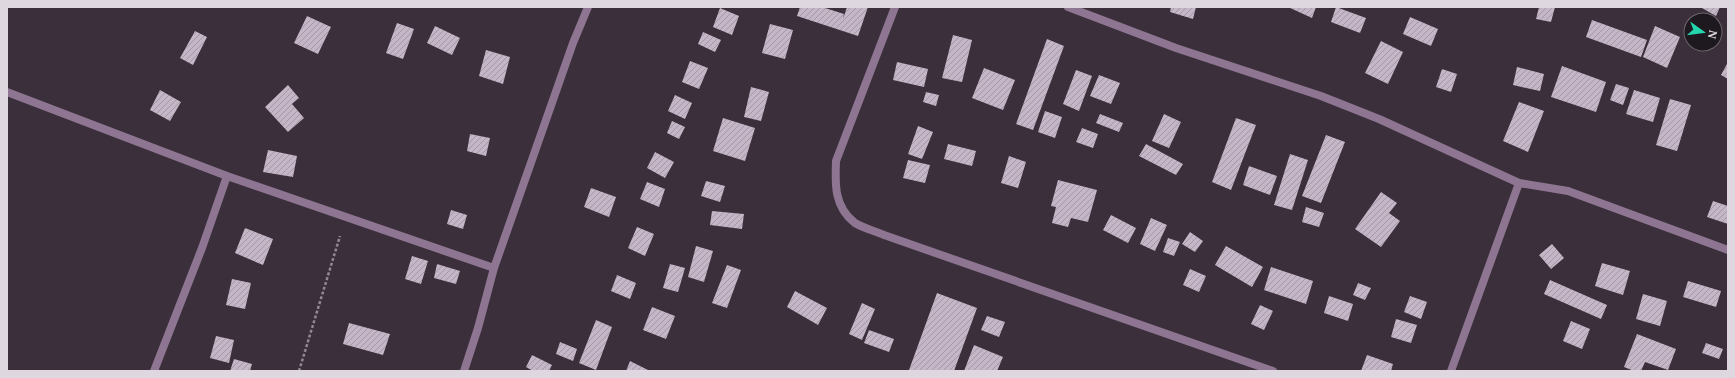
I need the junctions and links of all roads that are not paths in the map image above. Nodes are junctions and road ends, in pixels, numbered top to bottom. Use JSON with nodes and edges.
{"nodes":[{"id":1,"x":588,"y":7,"type":"edge"},
{"id":2,"x":896,"y":7,"type":"edge"},
{"id":3,"x":1068,"y":7,"type":"edge"},
{"id":4,"x":7,"y":92,"type":"edge"},
{"id":5,"x":227,"y":176,"type":"junction"},
{"id":6,"x":1519,"y":183,"type":"junction"},
{"id":7,"x":1728,"y":250,"type":"edge"},
{"id":8,"x":494,"y":268,"type":"junction"},
{"id":9,"x":154,"y":371,"type":"edge"},
{"id":10,"x":464,"y":371,"type":"edge"},
{"id":11,"x":1273,"y":371,"type":"edge"},
{"id":12,"x":1451,"y":371,"type":"edge"}],
"edges":[{"from":1,"to":8,"type":"street"},
{"from":2,"to":11,"type":"street"},
{"from":3,"to":6,"type":"street"},
{"from":4,"to":5,"type":"street"},
{"from":5,"to":8,"type":"street"},
{"from":5,"to":9,"type":"street"},
{"from":6,"to":7,"type":"street"},
{"from":6,"to":12,"type":"street"},
{"from":8,"to":10,"type":"street"}]}
